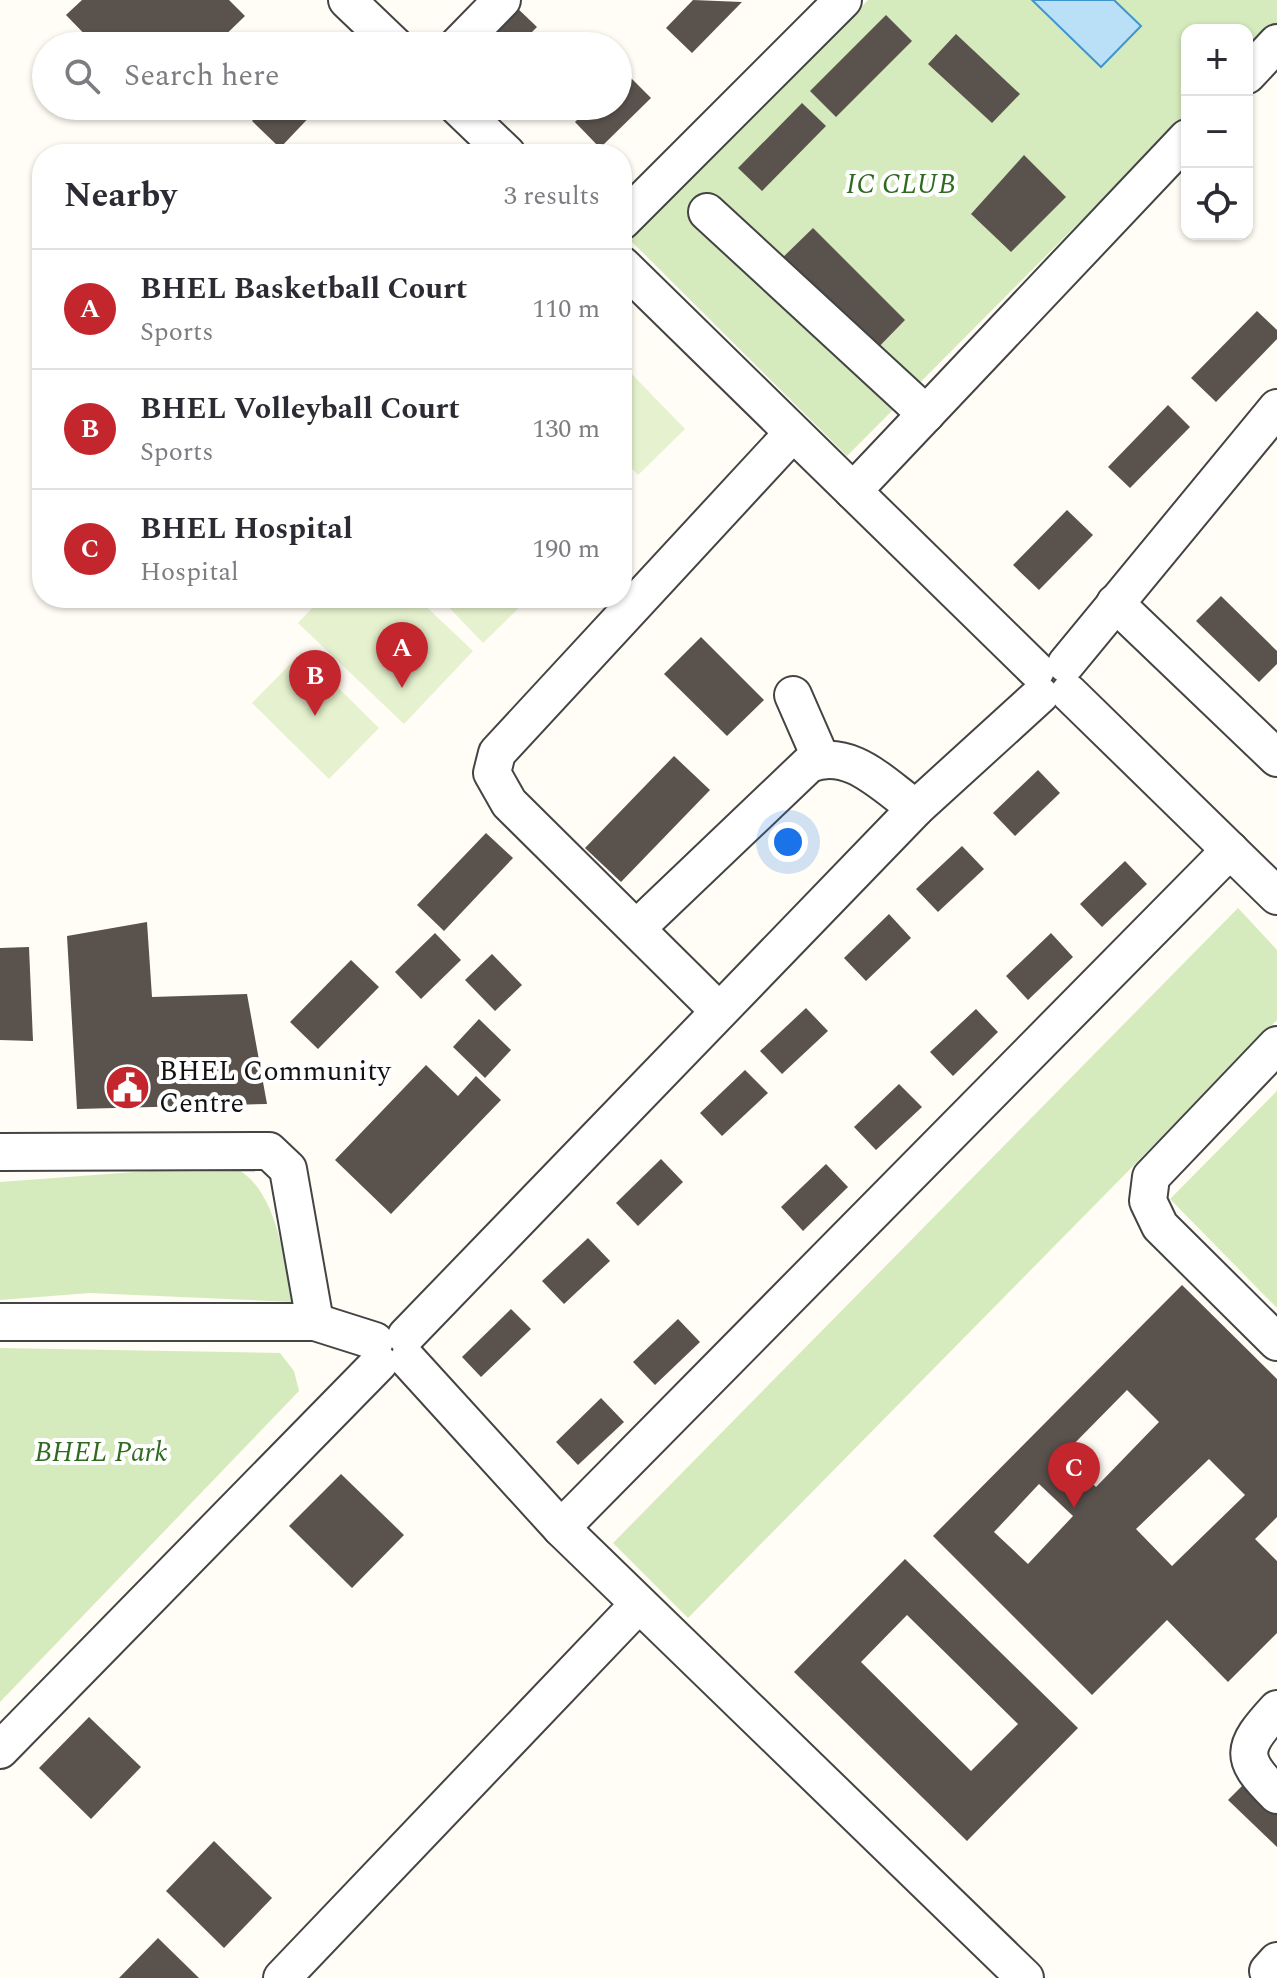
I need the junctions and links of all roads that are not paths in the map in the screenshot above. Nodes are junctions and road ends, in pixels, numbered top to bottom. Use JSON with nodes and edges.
{"nodes":[{"id":1,"x":347,"y":0,"type":"edge"},
{"id":2,"x":502,"y":0,"type":"edge"},
{"id":3,"x":843,"y":0,"type":"edge"},
{"id":4,"x":380,"y":32,"type":"edge"},
{"id":5,"x":471,"y":32,"type":"edge"},
{"id":6,"x":1277,"y":43,"type":"edge"},
{"id":7,"x":1253,"y":69,"type":"edge"},
{"id":8,"x":472,"y":120,"type":"edge"},
{"id":9,"x":497,"y":144,"type":"edge"},
{"id":10,"x":1181,"y":144,"type":"edge"},
{"id":11,"x":632,"y":211,"type":"edge"},
{"id":12,"x":707,"y":212,"type":"dead end"},
{"id":13,"x":632,"y":275,"type":"edge"},
{"id":14,"x":1277,"y":408,"type":"edge"},
{"id":15,"x":926,"y":414,"type":"junction"},
{"id":16,"x":793,"y":433,"type":"junction"},
{"id":17,"x":853,"y":491,"type":"junction"},
{"id":18,"x":1115,"y":603,"type":"junction"},
{"id":19,"x":632,"y":607,"type":"edge"},
{"id":20,"x":631,"y":608,"type":"edge"},
{"id":21,"x":1052,"y":680,"type":"junction"},
{"id":22,"x":793,"y":695,"type":"dead end"},
{"id":23,"x":1277,"y":758,"type":"edge"},
{"id":24,"x":821,"y":759,"type":"junction"},
{"id":25,"x":916,"y":808,"type":"junction"},
{"id":26,"x":1230,"y":850,"type":"junction"},
{"id":27,"x":1277,"y":896,"type":"edge"},
{"id":28,"x":637,"y":928,"type":"junction"},
{"id":29,"x":718,"y":1010,"type":"junction"},
{"id":30,"x":1277,"y":1045,"type":"edge"},
{"id":31,"x":0,"y":1152,"type":"edge"},
{"id":32,"x":0,"y":1322,"type":"edge"},
{"id":33,"x":315,"y":1322,"type":"junction"},
{"id":34,"x":1277,"y":1342,"type":"edge"},
{"id":35,"x":392,"y":1350,"type":"junction"},
{"id":36,"x":561,"y":1528,"type":"junction"},
{"id":37,"x":638,"y":1605,"type":"junction"},
{"id":38,"x":1277,"y":1709,"type":"edge"},
{"id":39,"x":0,"y":1750,"type":"edge"},
{"id":40,"x":1277,"y":1795,"type":"edge"},
{"id":41,"x":282,"y":1978,"type":"edge"},
{"id":42,"x":1025,"y":1978,"type":"edge"}],
"edges":[{"from":1,"to":4,"type":"street"},
{"from":2,"to":5,"type":"street"},
{"from":3,"to":11,"type":"street"},
{"from":6,"to":7,"type":"street"},
{"from":8,"to":9,"type":"street"},
{"from":10,"to":15,"type":"street"},
{"from":12,"to":15,"type":"street"},
{"from":13,"to":16,"type":"street"},
{"from":14,"to":18,"type":"street"},
{"from":15,"to":17,"type":"street"},
{"from":16,"to":17,"type":"street"},
{"from":16,"to":19,"type":"street"},
{"from":17,"to":21,"type":"street"},
{"from":18,"to":21,"type":"street"},
{"from":18,"to":23,"type":"street"},
{"from":20,"to":28,"type":"street"},
{"from":21,"to":25,"type":"street"},
{"from":21,"to":26,"type":"street"},
{"from":22,"to":24,"type":"street"},
{"from":24,"to":25,"type":"street"},
{"from":24,"to":28,"type":"street"},
{"from":25,"to":29,"type":"street"},
{"from":26,"to":27,"type":"street"},
{"from":26,"to":36,"type":"street"},
{"from":28,"to":29,"type":"street"},
{"from":29,"to":35,"type":"street"},
{"from":30,"to":34,"type":"street"},
{"from":31,"to":33,"type":"street"},
{"from":32,"to":33,"type":"street"},
{"from":33,"to":35,"type":"street"},
{"from":35,"to":36,"type":"street"},
{"from":35,"to":39,"type":"street"},
{"from":36,"to":37,"type":"street"},
{"from":37,"to":41,"type":"street"},
{"from":37,"to":42,"type":"street"},
{"from":38,"to":40,"type":"street"}]}
